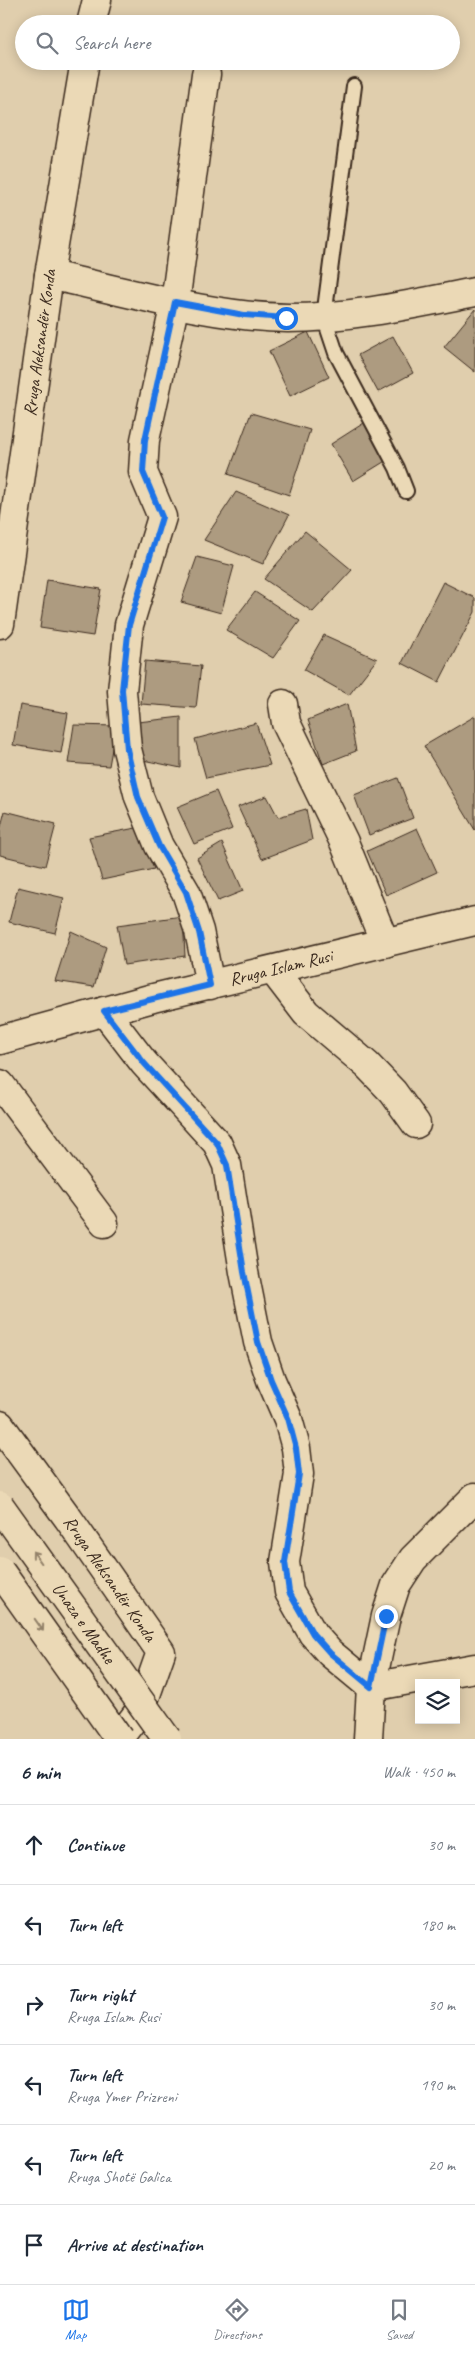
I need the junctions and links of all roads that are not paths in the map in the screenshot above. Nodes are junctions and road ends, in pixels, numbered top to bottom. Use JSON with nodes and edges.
{"nodes":[{"id":1,"x":97,"y":0,"type":"edge"},
{"id":2,"x":93,"y":15,"type":"edge"},
{"id":3,"x":83,"y":70,"type":"edge"},
{"id":4,"x":206,"y":74,"type":"dead end"},
{"id":5,"x":354,"y":86,"type":"dead end"},
{"id":6,"x":49,"y":275,"type":"junction"},
{"id":7,"x":475,"y":292,"type":"edge"},
{"id":8,"x":175,"y":302,"type":"junction"},
{"id":9,"x":324,"y":317,"type":"junction"},
{"id":10,"x":406,"y":491,"type":"dead end"},
{"id":11,"x":0,"y":624,"type":"edge"},
{"id":12,"x":283,"y":704,"type":"dead end"},
{"id":13,"x":475,"y":921,"type":"edge"},
{"id":14,"x":385,"y":943,"type":"junction"},
{"id":15,"x":272,"y":970,"type":"junction"},
{"id":16,"x":210,"y":985,"type":"junction"},
{"id":17,"x":104,"y":1011,"type":"junction"},
{"id":18,"x":0,"y":1040,"type":"edge"},
{"id":19,"x":0,"y":1084,"type":"edge"},
{"id":20,"x":416,"y":1124,"type":"dead end"},
{"id":21,"x":104,"y":1223,"type":"dead end"},
{"id":22,"x":0,"y":1425,"type":"edge"},
{"id":23,"x":475,"y":1497,"type":"edge"},
{"id":24,"x":0,"y":1506,"type":"edge"},
{"id":25,"x":0,"y":1571,"type":"edge"},
{"id":26,"x":475,"y":1668,"type":"edge"},
{"id":27,"x":371,"y":1687,"type":"junction"},
{"id":28,"x":118,"y":1739,"type":"edge"},
{"id":29,"x":167,"y":1739,"type":"edge"},
{"id":30,"x":368,"y":1739,"type":"edge"}],
"edges":[{"from":1,"to":2,"type":"main road"},
{"from":3,"to":6,"type":"main road","name":"Rruga Aleksandër Konda"},
{"from":4,"to":8,"type":"main road"},
{"from":5,"to":9,"type":"lane"},
{"from":6,"to":8,"type":"main road"},
{"from":6,"to":11,"type":"main road","name":"Rruga Aleksandër Konda"},
{"from":7,"to":9,"type":"main road"},
{"from":8,"to":9,"type":"main road"},
{"from":8,"to":16,"type":"main road"},
{"from":9,"to":10,"type":"lane"},
{"from":12,"to":14,"type":"main road"},
{"from":13,"to":14,"type":"main road","name":"Rruga Islam Rusi"},
{"from":14,"to":15,"type":"main road","name":"Rruga Islam Rusi"},
{"from":15,"to":16,"type":"main road","name":"Rruga Islam Rusi"},
{"from":15,"to":20,"type":"main road"},
{"from":16,"to":17,"type":"main road","name":"Rruga Islam Rusi"},
{"from":17,"to":18,"type":"main road","name":"Rruga Islam Rusi"},
{"from":17,"to":27,"type":"main road"},
{"from":19,"to":21,"type":"main road"},
{"from":22,"to":28,"type":"main road","name":"Rruga Aleksandër Konda"},
{"from":23,"to":27,"type":"main road"},
{"from":29,"to":24,"type":"main road","name":"Unaza e Madhe","one_way":true,"bridge":true},
{"from":25,"to":28,"type":"main road","one_way":true,"bridge":true},
{"from":26,"to":27,"type":"main road"},
{"from":27,"to":30,"type":"main road"}]}
